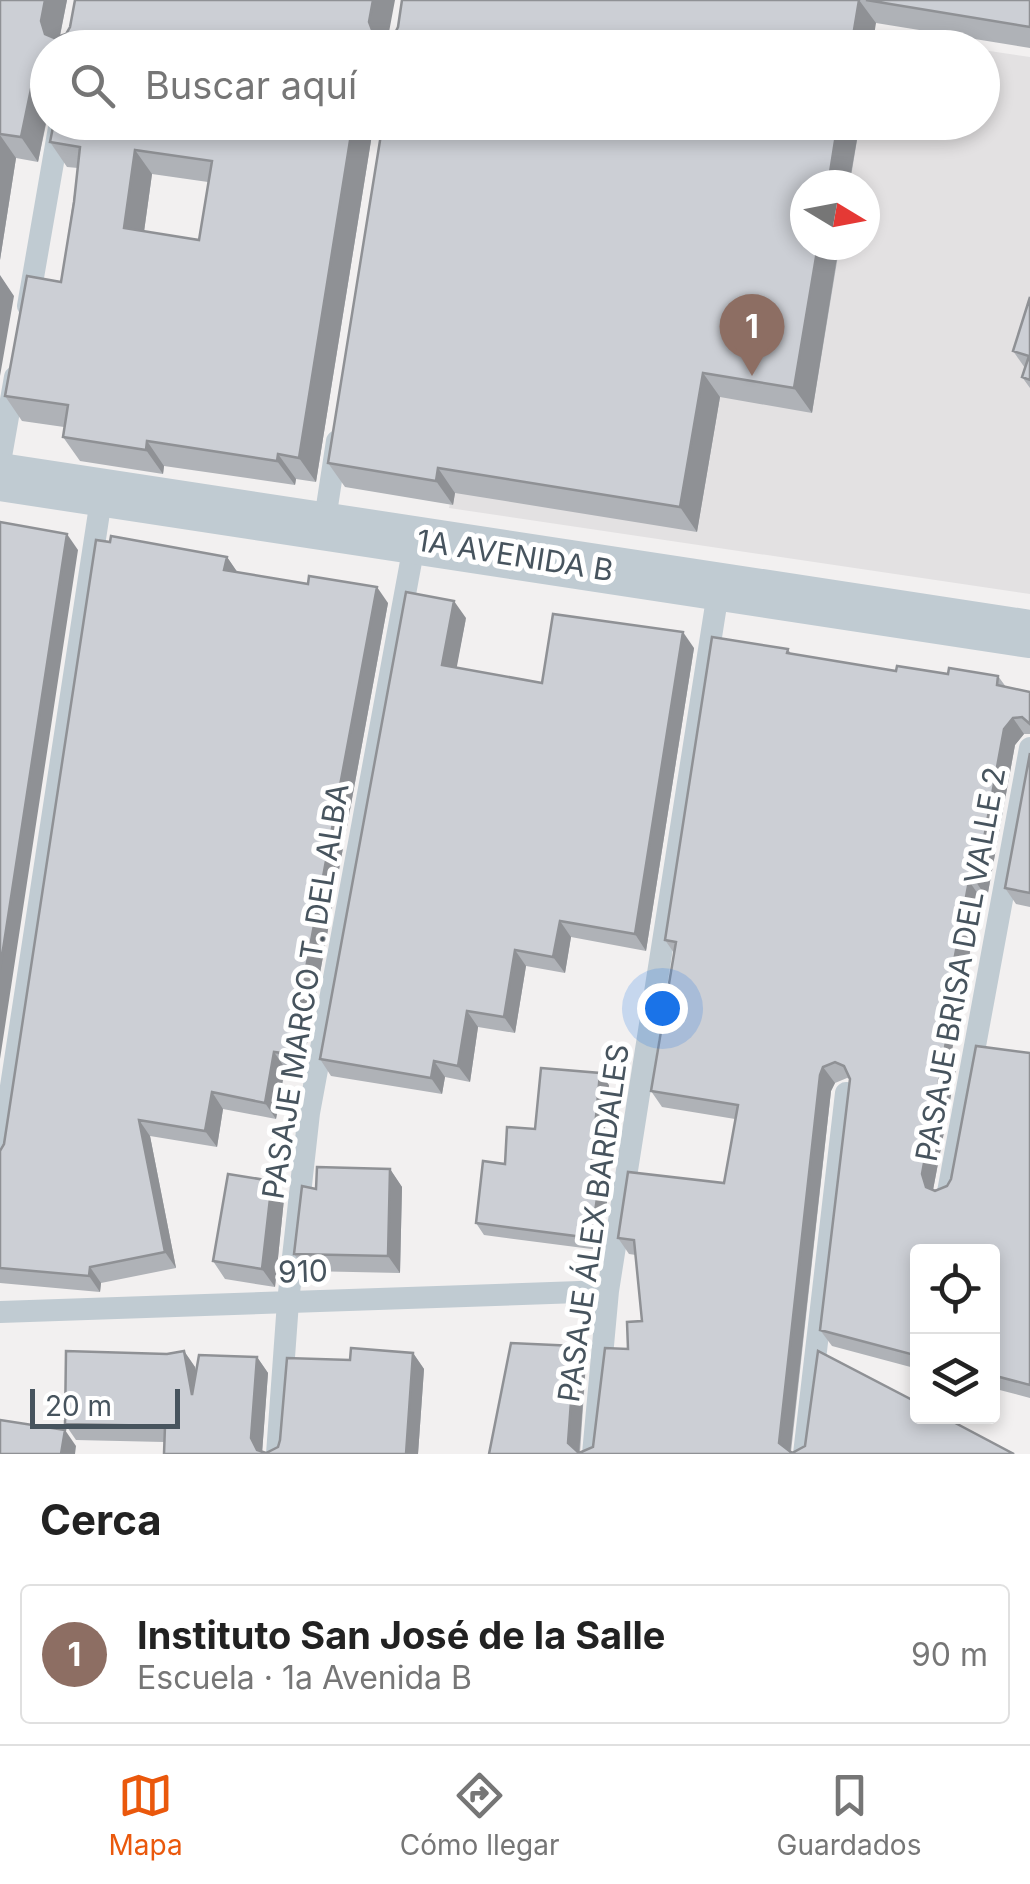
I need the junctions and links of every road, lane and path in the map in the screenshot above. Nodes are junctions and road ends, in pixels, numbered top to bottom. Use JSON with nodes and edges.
{"nodes":[{"id":1,"x":57,"y":140,"type":"edge"},
{"id":2,"x":342,"y":411,"type":"edge"},
{"id":3,"x":0,"y":462,"type":"edge"},
{"id":4,"x":0,"y":478,"type":"edge"},
{"id":5,"x":102,"y":493,"type":"junction"},
{"id":6,"x":324,"y":526,"type":"junction"},
{"id":7,"x":414,"y":540,"type":"junction"},
{"id":8,"x":720,"y":586,"type":"junction"},
{"id":9,"x":1030,"y":634,"type":"edge"},
{"id":10,"x":1030,"y":748,"type":"edge"},
{"id":11,"x":846,"y":1092,"type":"edge"},
{"id":12,"x":0,"y":1158,"type":"edge"},
{"id":13,"x":948,"y":1192,"type":"edge"},
{"id":14,"x":608,"y":1290,"type":"junction"},
{"id":15,"x":288,"y":1302,"type":"junction"},
{"id":16,"x":0,"y":1312,"type":"edge"},
{"id":17,"x":277,"y":1454,"type":"edge"},
{"id":18,"x":593,"y":1454,"type":"edge"},
{"id":19,"x":804,"y":1454,"type":"edge"}],
"edges":[{"from":1,"to":3,"type":"lane"},
{"from":2,"to":6,"type":"lane"},
{"from":4,"to":5,"type":"street","name":"1A AVENIDA B"},
{"from":5,"to":6,"type":"street","name":"1A AVENIDA B"},
{"from":5,"to":12,"type":"lane"},
{"from":6,"to":7,"type":"street","name":"1A AVENIDA B"},
{"from":7,"to":8,"type":"street","name":"1A AVENIDA B"},
{"from":7,"to":15,"type":"lane","name":"PASAJE MARCO T. DEL ALBA"},
{"from":8,"to":9,"type":"street","name":"1A AVENIDA B"},
{"from":8,"to":14,"type":"lane","name":"PASAJE ÁLEX BARDALES"},
{"from":10,"to":13,"type":"lane","name":"PASAJE BRISA DEL VALLE 2"},
{"from":11,"to":19,"type":"lane"},
{"from":14,"to":15,"type":"lane","name":"910"},
{"from":14,"to":18,"type":"lane","name":"PASAJE ÁLEX BARDALES"},
{"from":15,"to":16,"type":"lane","name":"910"},
{"from":15,"to":17,"type":"lane","name":"PASAJE MARCO T. DEL ALBA"}]}
